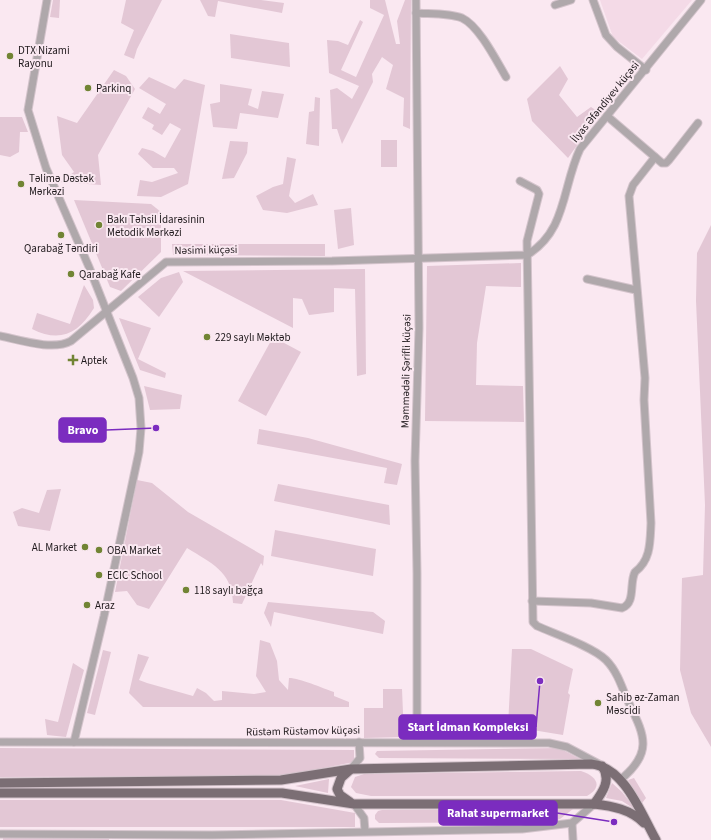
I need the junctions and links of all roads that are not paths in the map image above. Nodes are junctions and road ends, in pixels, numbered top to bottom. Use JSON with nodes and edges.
{"nodes":[{"id":1,"x":47,"y":0,"type":"edge"},
{"id":2,"x":416,"y":0,"type":"edge"},
{"id":3,"x":571,"y":0,"type":"edge"},
{"id":4,"x":593,"y":0,"type":"edge"},
{"id":5,"x":701,"y":0,"type":"edge"},
{"id":6,"x":555,"y":5,"type":"dead end"},
{"id":7,"x":416,"y":13,"type":"junction"},
{"id":8,"x":646,"y":70,"type":"junction"},
{"id":9,"x":506,"y":77,"type":"dead end"},
{"id":10,"x":607,"y":116,"type":"junction"},
{"id":11,"x":698,"y":123,"type":"dead end"},
{"id":12,"x":655,"y":157,"type":"junction"},
{"id":13,"x":520,"y":181,"type":"dead end"},
{"id":14,"x":527,"y":255,"type":"junction"},
{"id":15,"x":418,"y":257,"type":"junction"},
{"id":16,"x":587,"y":279,"type":"dead end"},
{"id":17,"x":636,"y":290,"type":"junction"},
{"id":18,"x":106,"y":312,"type":"junction"},
{"id":19,"x":0,"y":336,"type":"edge"},
{"id":20,"x":532,"y":601,"type":"junction"},
{"id":21,"x":0,"y":742,"type":"edge"},
{"id":22,"x":74,"y":742,"type":"junction"},
{"id":23,"x":359,"y":742,"type":"junction"},
{"id":24,"x":417,"y":742,"type":"junction"},
{"id":25,"x":601,"y":765,"type":"junction"},
{"id":26,"x":351,"y":769,"type":"junction"},
{"id":27,"x":0,"y":783,"type":"edge"},
{"id":28,"x":623,"y":783,"type":"junction"},
{"id":29,"x":0,"y":793,"type":"edge"},
{"id":30,"x":354,"y":804,"type":"junction"},
{"id":31,"x":594,"y":804,"type":"junction"},
{"id":32,"x":572,"y":823,"type":"junction"},
{"id":33,"x":650,"y":830,"type":"junction"},
{"id":34,"x":365,"y":831,"type":"junction"},
{"id":35,"x":0,"y":834,"type":"edge"},
{"id":36,"x":573,"y":840,"type":"edge"},
{"id":37,"x":656,"y":840,"type":"edge"}],
"edges":[{"from":1,"to":18,"type":"street"},
{"from":2,"to":7,"type":"street","name":"Məmmədəli Şərifli küçəsi"},
{"from":3,"to":6,"type":"street"},
{"from":4,"to":8,"type":"street"},
{"from":5,"to":8,"type":"street","name":"İlyas Əfəndiyev küçəsi"},
{"from":7,"to":9,"type":"street"},
{"from":7,"to":15,"type":"street","name":"Məmmədəli Şərifli küçəsi"},
{"from":8,"to":10,"type":"street","name":"İlyas Əfəndiyev küçəsi"},
{"from":10,"to":12,"type":"street"},
{"from":10,"to":14,"type":"street","name":"İlyas Əfəndiyev küçəsi"},
{"from":11,"to":12,"type":"street"},
{"from":12,"to":17,"type":"street"},
{"from":13,"to":14,"type":"street"},
{"from":14,"to":15,"type":"street"},
{"from":14,"to":20,"type":"street"},
{"from":15,"to":18,"type":"street","name":"Nəsimi küçəsi"},
{"from":15,"to":24,"type":"street","name":"Məmmədəli Şərifli küçəsi"},
{"from":16,"to":17,"type":"street"},
{"from":17,"to":20,"type":"street"},
{"from":18,"to":19,"type":"street","name":"Nəsimi küçəsi"},
{"from":18,"to":22,"type":"street"},
{"from":20,"to":28,"type":"street"},
{"from":21,"to":22,"type":"street","name":"Rüstəm Rüstəmov küçəsi"},
{"from":22,"to":23,"type":"street","name":"Rüstəm Rüstəmov küçəsi"},
{"from":23,"to":24,"type":"street","name":"Rüstəm Rüstəmov küçəsi"},
{"from":23,"to":26,"type":"street"},
{"from":24,"to":25,"type":"street","name":"Rüstəm Rüstəmov küçəsi"},
{"from":25,"to":26,"type":"main road"},
{"from":25,"to":28,"type":"main road","name":"Rüstəm Rüstəmov küçəsi"},
{"from":25,"to":31,"type":"main road"},
{"from":26,"to":27,"type":"main road"},
{"from":26,"to":30,"type":"main road"},
{"from":28,"to":33,"type":"main road"},
{"from":29,"to":30,"type":"main road"},
{"from":30,"to":31,"type":"main road"},
{"from":30,"to":34,"type":"street"},
{"from":31,"to":32,"type":"street"},
{"from":31,"to":33,"type":"main road"},
{"from":32,"to":34,"type":"street"},
{"from":32,"to":36,"type":"street"},
{"from":33,"to":37,"type":"main road"},
{"from":34,"to":35,"type":"street"}]}
